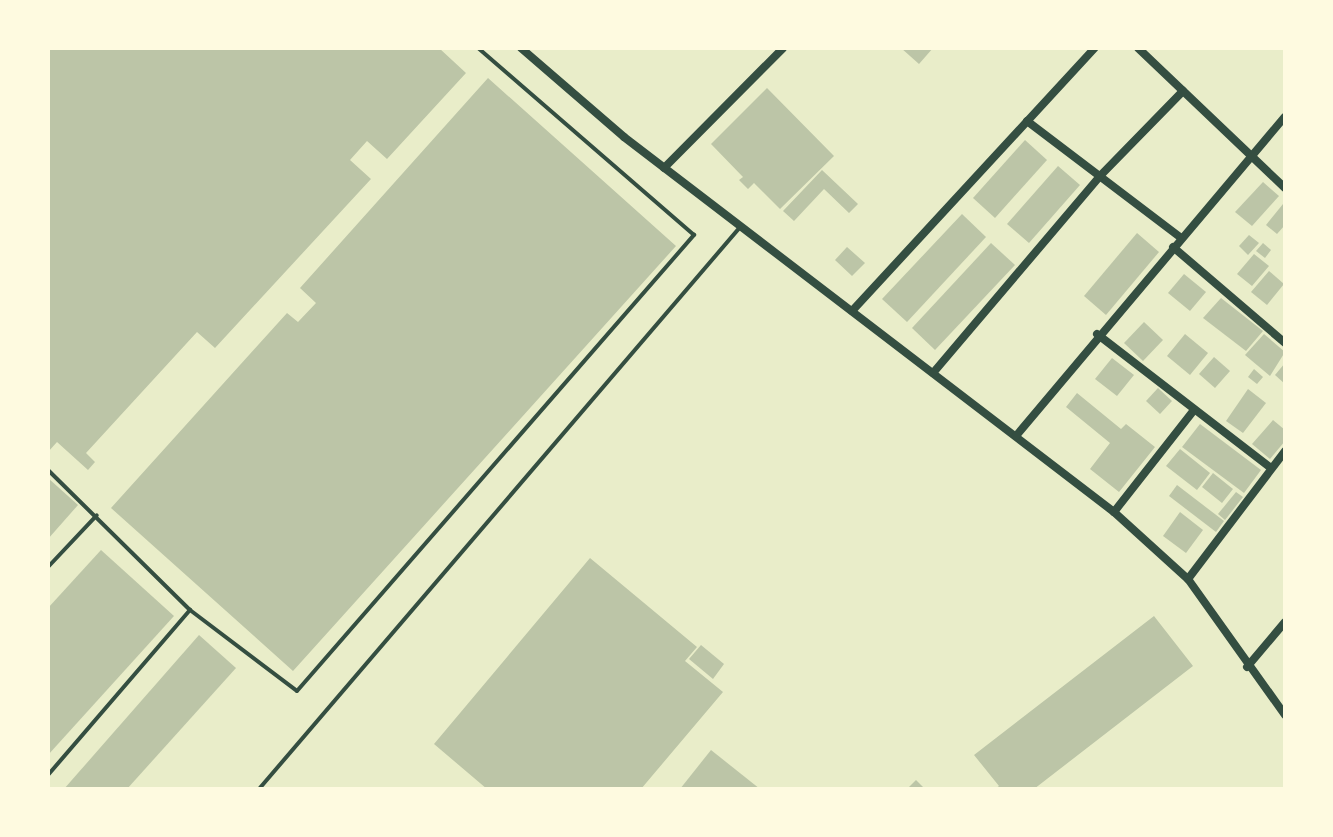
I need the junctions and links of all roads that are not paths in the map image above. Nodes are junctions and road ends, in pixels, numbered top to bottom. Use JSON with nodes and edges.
{"nodes":[{"id":1,"x":478,"y":48,"type":"edge"},
{"id":2,"x":521,"y":48,"type":"edge"},
{"id":3,"x":783,"y":48,"type":"edge"},
{"id":4,"x":1095,"y":48,"type":"edge"},
{"id":5,"x":1138,"y":48,"type":"edge"},
{"id":6,"x":1183,"y":91,"type":"junction"},
{"id":7,"x":1285,"y":117,"type":"edge"},
{"id":8,"x":1027,"y":121,"type":"junction"},
{"id":9,"x":1252,"y":156,"type":"junction"},
{"id":10,"x":664,"y":168,"type":"junction"},
{"id":11,"x":1100,"y":176,"type":"junction"},
{"id":12,"x":1285,"y":188,"type":"edge"},
{"id":13,"x":741,"y":226,"type":"junction"},
{"id":14,"x":1181,"y":238,"type":"junction"},
{"id":15,"x":1173,"y":247,"type":"junction"},
{"id":16,"x":852,"y":311,"type":"junction"},
{"id":17,"x":1097,"y":334,"type":"junction"},
{"id":18,"x":1285,"y":343,"type":"edge"},
{"id":19,"x":933,"y":373,"type":"junction"},
{"id":20,"x":1194,"y":410,"type":"junction"},
{"id":21,"x":1016,"y":436,"type":"junction"},
{"id":22,"x":1285,"y":451,"type":"edge"},
{"id":23,"x":1270,"y":467,"type":"junction"},
{"id":24,"x":48,"y":470,"type":"edge"},
{"id":25,"x":1114,"y":512,"type":"junction"},
{"id":26,"x":97,"y":515,"type":"junction"},
{"id":27,"x":48,"y":567,"type":"edge"},
{"id":28,"x":1188,"y":579,"type":"junction"},
{"id":29,"x":190,"y":610,"type":"junction"},
{"id":30,"x":1285,"y":622,"type":"edge"},
{"id":31,"x":1247,"y":667,"type":"junction"},
{"id":32,"x":1285,"y":715,"type":"edge"},
{"id":33,"x":48,"y":775,"type":"edge"},
{"id":34,"x":259,"y":789,"type":"edge"}],
"edges":[{"from":1,"to":29,"type":"lane"},
{"from":2,"to":10,"type":"street"},
{"from":3,"to":10,"type":"street"},
{"from":4,"to":8,"type":"street"},
{"from":5,"to":6,"type":"street"},
{"from":6,"to":9,"type":"street"},
{"from":6,"to":11,"type":"street"},
{"from":7,"to":9,"type":"street"},
{"from":8,"to":11,"type":"street"},
{"from":8,"to":16,"type":"street"},
{"from":9,"to":12,"type":"street"},
{"from":9,"to":14,"type":"street"},
{"from":10,"to":13,"type":"street"},
{"from":11,"to":14,"type":"street"},
{"from":11,"to":19,"type":"street"},
{"from":13,"to":16,"type":"street"},
{"from":13,"to":34,"type":"lane"},
{"from":14,"to":15,"type":"street"},
{"from":15,"to":17,"type":"street"},
{"from":15,"to":18,"type":"street"},
{"from":16,"to":19,"type":"street"},
{"from":17,"to":20,"type":"street"},
{"from":17,"to":21,"type":"street"},
{"from":19,"to":21,"type":"street"},
{"from":20,"to":23,"type":"street"},
{"from":20,"to":25,"type":"street"},
{"from":21,"to":25,"type":"street"},
{"from":22,"to":23,"type":"street"},
{"from":23,"to":28,"type":"street"},
{"from":24,"to":26,"type":"lane"},
{"from":25,"to":28,"type":"street"},
{"from":26,"to":27,"type":"lane"},
{"from":26,"to":29,"type":"lane"},
{"from":28,"to":31,"type":"street"},
{"from":29,"to":33,"type":"lane"},
{"from":30,"to":31,"type":"street"},
{"from":31,"to":32,"type":"street"}]}
